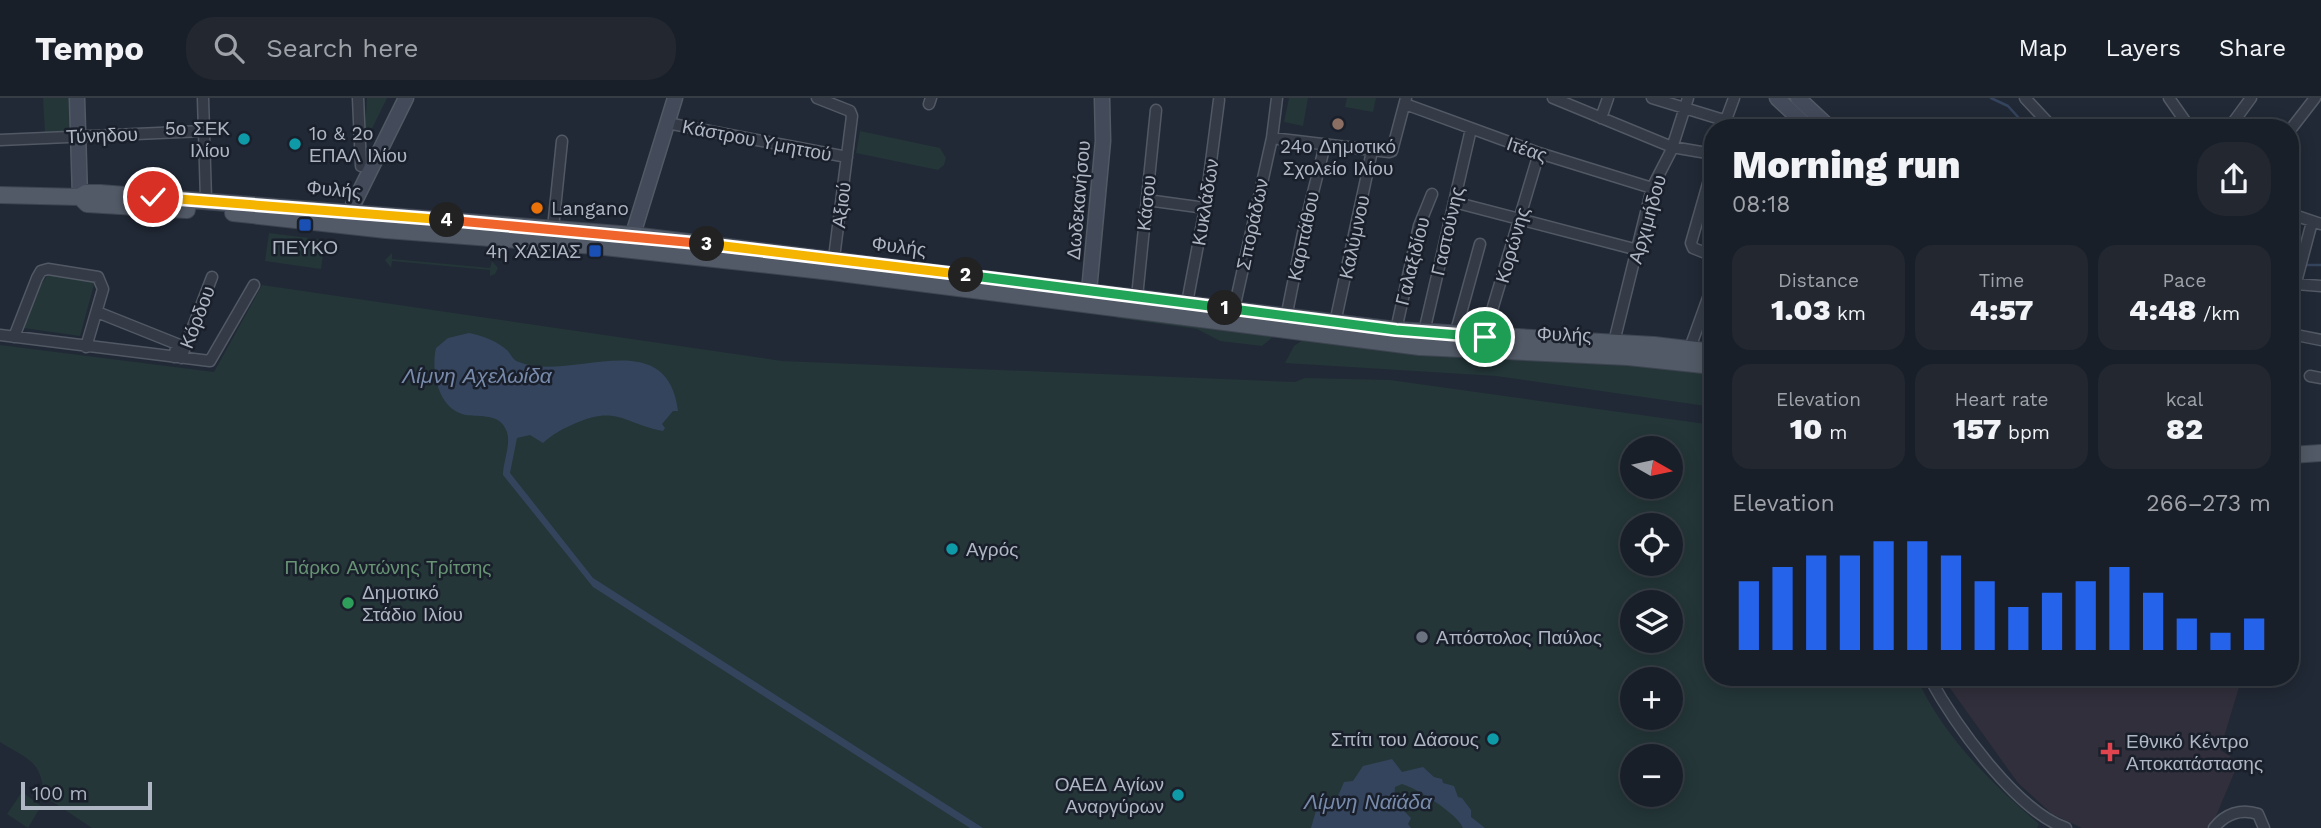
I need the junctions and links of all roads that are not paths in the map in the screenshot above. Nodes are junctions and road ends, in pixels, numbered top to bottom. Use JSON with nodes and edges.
{"nodes":[{"id":1,"x":77,"y":98,"type":"edge"},
{"id":2,"x":203,"y":98,"type":"edge"},
{"id":3,"x":358,"y":98,"type":"edge"},
{"id":4,"x":395,"y":98,"type":"edge"},
{"id":5,"x":406,"y":98,"type":"edge"},
{"id":6,"x":675,"y":98,"type":"edge"},
{"id":7,"x":817,"y":98,"type":"edge"},
{"id":8,"x":1277,"y":98,"type":"edge"},
{"id":9,"x":1556,"y":98,"type":"edge"},
{"id":10,"x":1608,"y":98,"type":"edge"},
{"id":11,"x":1652,"y":98,"type":"edge"},
{"id":12,"x":1688,"y":98,"type":"edge"},
{"id":13,"x":1734,"y":98,"type":"edge"},
{"id":14,"x":1777,"y":98,"type":"edge"},
{"id":15,"x":1798,"y":98,"type":"edge"},
{"id":16,"x":2025,"y":98,"type":"edge"},
{"id":17,"x":2251,"y":98,"type":"edge"},
{"id":18,"x":2315,"y":98,"type":"edge"},
{"id":19,"x":2172,"y":99,"type":"edge"},
{"id":20,"x":1219,"y":100,"type":"dead end"},
{"id":21,"x":1406,"y":101,"type":"edge"},
{"id":22,"x":1103,"y":105,"type":"edge"},
{"id":23,"x":1156,"y":110,"type":"dead end"},
{"id":24,"x":1685,"y":110,"type":"junction"},
{"id":25,"x":1601,"y":118,"type":"junction"},
{"id":26,"x":1711,"y":119,"type":"edge"},
{"id":27,"x":1727,"y":119,"type":"edge"},
{"id":28,"x":1799,"y":119,"type":"edge"},
{"id":29,"x":1820,"y":119,"type":"edge"},
{"id":30,"x":2045,"y":119,"type":"edge"},
{"id":31,"x":2184,"y":119,"type":"edge"},
{"id":32,"x":2236,"y":119,"type":"edge"},
{"id":33,"x":2299,"y":119,"type":"edge"},
{"id":34,"x":667,"y":123,"type":"junction"},
{"id":35,"x":1471,"y":129,"type":"junction"},
{"id":36,"x":204,"y":131,"type":"junction"},
{"id":37,"x":79,"y":135,"type":"junction"},
{"id":38,"x":1272,"y":138,"type":"junction"},
{"id":39,"x":0,"y":140,"type":"edge"},
{"id":40,"x":562,"y":141,"type":"dead end"},
{"id":41,"x":1325,"y":145,"type":"junction"},
{"id":42,"x":1672,"y":147,"type":"junction"},
{"id":43,"x":1372,"y":151,"type":"junction"},
{"id":44,"x":1539,"y":153,"type":"junction"},
{"id":45,"x":1704,"y":153,"type":"edge"},
{"id":46,"x":847,"y":157,"type":"junction"},
{"id":47,"x":361,"y":166,"type":"junction"},
{"id":48,"x":1652,"y":188,"type":"junction"},
{"id":49,"x":1432,"y":194,"type":"dead end"},
{"id":50,"x":0,"y":195,"type":"edge"},
{"id":51,"x":1704,"y":196,"type":"edge"},
{"id":52,"x":80,"y":197,"type":"junction"},
{"id":53,"x":206,"y":200,"type":"junction"},
{"id":54,"x":1147,"y":200,"type":"junction"},
{"id":55,"x":1454,"y":202,"type":"junction"},
{"id":56,"x":1205,"y":208,"type":"junction"},
{"id":57,"x":2299,"y":217,"type":"edge"},
{"id":58,"x":346,"y":218,"type":"junction"},
{"id":59,"x":1519,"y":219,"type":"junction"},
{"id":60,"x":2317,"y":223,"type":"edge"},
{"id":61,"x":553,"y":228,"type":"junction"},
{"id":62,"x":631,"y":242,"type":"junction"},
{"id":63,"x":1480,"y":244,"type":"dead end"},
{"id":64,"x":1638,"y":250,"type":"junction"},
{"id":65,"x":1704,"y":252,"type":"edge"},
{"id":66,"x":2299,"y":257,"type":"edge"},
{"id":67,"x":2303,"y":257,"type":"junction"},
{"id":68,"x":834,"y":258,"type":"junction"},
{"id":69,"x":2299,"y":272,"type":"edge"},
{"id":70,"x":212,"y":277,"type":"dead end"},
{"id":71,"x":2299,"y":280,"type":"edge"},
{"id":72,"x":254,"y":285,"type":"dead end"},
{"id":73,"x":2321,"y":286,"type":"edge"},
{"id":74,"x":1136,"y":297,"type":"junction"},
{"id":75,"x":1089,"y":298,"type":"junction"},
{"id":76,"x":1187,"y":303,"type":"junction"},
{"id":77,"x":1234,"y":309,"type":"junction"},
{"id":78,"x":1704,"y":309,"type":"edge"},
{"id":79,"x":97,"y":312,"type":"junction"},
{"id":80,"x":1285,"y":323,"type":"junction"},
{"id":81,"x":1335,"y":323,"type":"junction"},
{"id":82,"x":1396,"y":330,"type":"junction"},
{"id":83,"x":1424,"y":332,"type":"junction"},
{"id":84,"x":153,"y":334,"type":"junction"},
{"id":85,"x":0,"y":335,"type":"edge"},
{"id":86,"x":1455,"y":335,"type":"junction"},
{"id":87,"x":2299,"y":336,"type":"edge"},
{"id":88,"x":14,"y":337,"type":"junction"},
{"id":89,"x":1485,"y":337,"type":"junction"},
{"id":90,"x":2321,"y":340,"type":"edge"},
{"id":91,"x":1614,"y":342,"type":"junction"},
{"id":92,"x":86,"y":347,"type":"junction"},
{"id":93,"x":1690,"y":348,"type":"junction"},
{"id":94,"x":1704,"y":350,"type":"edge"},
{"id":95,"x":149,"y":354,"type":"junction"},
{"id":96,"x":178,"y":358,"type":"junction"},
{"id":97,"x":1704,"y":365,"type":"edge"},
{"id":98,"x":2321,"y":453,"type":"edge"},
{"id":99,"x":2299,"y":455,"type":"edge"},
{"id":100,"x":1935,"y":686,"type":"edge"},
{"id":101,"x":2066,"y":828,"type":"edge"},
{"id":102,"x":2214,"y":828,"type":"edge"},
{"id":103,"x":2264,"y":828,"type":"edge"}],
"edges":[{"from":1,"to":37,"type":"street"},
{"from":2,"to":36,"type":"street"},
{"from":3,"to":47,"type":"street"},
{"from":4,"to":47,"type":"street"},
{"from":5,"to":58,"type":"street"},
{"from":6,"to":34,"type":"street"},
{"from":7,"to":46,"type":"street","name":"Αξιού"},
{"from":8,"to":38,"type":"street","name":"Σποράδων"},
{"from":9,"to":25,"type":"street"},
{"from":10,"to":25,"type":"street"},
{"from":11,"to":24,"type":"street"},
{"from":12,"to":24,"type":"street","name":"Αρχιμήδου"},
{"from":13,"to":27,"type":"street"},
{"from":14,"to":28,"type":"street"},
{"from":15,"to":29,"type":"street"},
{"from":16,"to":30,"type":"street"},
{"from":17,"to":32,"type":"street"},
{"from":18,"to":33,"type":"street"},
{"from":19,"to":31,"type":"street"},
{"from":20,"to":56,"type":"street","name":"Κυκλάδων"},
{"from":21,"to":35,"type":"street","name":"Ιτέας"},
{"from":21,"to":43,"type":"street"},
{"from":22,"to":75,"type":"street","name":"Δωδεκανήσου"},
{"from":23,"to":54,"type":"street","name":"Κάσου"},
{"from":24,"to":26,"type":"street"},
{"from":24,"to":42,"type":"street","name":"Αρχιμήδου"},
{"from":25,"to":42,"type":"street"},
{"from":34,"to":46,"type":"street","name":"Κάστρου Υμηττού"},
{"from":34,"to":62,"type":"street"},
{"from":35,"to":44,"type":"street","name":"Ιτέας"},
{"from":35,"to":55,"type":"street","name":"Γαστούνης"},
{"from":36,"to":37,"type":"street","name":"Τύνηδου"},
{"from":36,"to":53,"type":"street"},
{"from":37,"to":39,"type":"street","name":"Τύνηδου"},
{"from":37,"to":52,"type":"street"},
{"from":38,"to":41,"type":"street"},
{"from":38,"to":77,"type":"street","name":"Σποράδων"},
{"from":40,"to":61,"type":"street"},
{"from":41,"to":43,"type":"street"},
{"from":41,"to":80,"type":"street","name":"Καρπάθου"},
{"from":42,"to":45,"type":"street"},
{"from":42,"to":48,"type":"street","name":"Αρχιμήδου"},
{"from":43,"to":81,"type":"street","name":"Καλύμνου"},
{"from":44,"to":48,"type":"street","name":"Ιτέας"},
{"from":44,"to":59,"type":"street","name":"Κορώνης"},
{"from":46,"to":68,"type":"street","name":"Αξιού"},
{"from":47,"to":58,"type":"street"},
{"from":48,"to":64,"type":"street","name":"Αρχιμήδου"},
{"from":49,"to":82,"type":"street","name":"Γαλαξιδίου"},
{"from":50,"to":52,"type":"main road","name":"Φυλής"},
{"from":51,"to":65,"type":"street"},
{"from":52,"to":53,"type":"main road","name":"Φυλής"},
{"from":52,"to":58,"type":"main road","name":"Φυλής"},
{"from":53,"to":58,"type":"main road","name":"Φυλής"},
{"from":54,"to":56,"type":"street"},
{"from":54,"to":74,"type":"street","name":"Κάσου"},
{"from":55,"to":59,"type":"street"},
{"from":55,"to":83,"type":"street","name":"Γαστούνης"},
{"from":56,"to":76,"type":"street","name":"Κυκλάδων"},
{"from":57,"to":60,"type":"street"},
{"from":58,"to":61,"type":"main road","name":"Φυλής"},
{"from":58,"to":62,"type":"main road","name":"Φυλής"},
{"from":59,"to":64,"type":"street"},
{"from":59,"to":89,"type":"street","name":"Κορώνης"},
{"from":60,"to":67,"type":"street"},
{"from":61,"to":62,"type":"main road","name":"Φυλής"},
{"from":62,"to":68,"type":"main road","name":"Φυλής"},
{"from":62,"to":75,"type":"main road","name":"Φυλής"},
{"from":63,"to":86,"type":"street"},
{"from":64,"to":91,"type":"street","name":"Αρχιμήδου"},
{"from":66,"to":67,"type":"street"},
{"from":67,"to":69,"type":"street"},
{"from":68,"to":75,"type":"main road","name":"Φυλής"},
{"from":70,"to":96,"type":"street","name":"Κόρδου"},
{"from":71,"to":73,"type":"street"},
{"from":72,"to":96,"type":"street"},
{"from":74,"to":75,"type":"main road","name":"Φυλής"},
{"from":74,"to":76,"type":"main road","name":"Φυλής"},
{"from":75,"to":80,"type":"main road","name":"Φυλής"},
{"from":76,"to":77,"type":"main road","name":"Φυλής"},
{"from":77,"to":80,"type":"main road","name":"Φυλής"},
{"from":78,"to":93,"type":"street"},
{"from":79,"to":84,"type":"street"},
{"from":79,"to":88,"type":"street"},
{"from":79,"to":92,"type":"street"},
{"from":80,"to":81,"type":"main road","name":"Φυλής"},
{"from":80,"to":97,"type":"main road","name":"Φυλής"},
{"from":81,"to":82,"type":"main road","name":"Φυλής"},
{"from":82,"to":83,"type":"main road","name":"Φυλής"},
{"from":83,"to":86,"type":"main road","name":"Φυλής"},
{"from":84,"to":95,"type":"street"},
{"from":84,"to":96,"type":"street"},
{"from":85,"to":88,"type":"street"},
{"from":86,"to":89,"type":"main road","name":"Φυλής"},
{"from":87,"to":90,"type":"street"},
{"from":88,"to":92,"type":"street"},
{"from":89,"to":91,"type":"main road","name":"Φυλής"},
{"from":91,"to":93,"type":"main road","name":"Φυλής"},
{"from":92,"to":95,"type":"street"},
{"from":93,"to":94,"type":"main road","name":"Φυλής"},
{"from":95,"to":96,"type":"street"},
{"from":98,"to":99,"type":"main road"},
{"from":100,"to":101,"type":"street"},
{"from":102,"to":103,"type":"street"}]}
